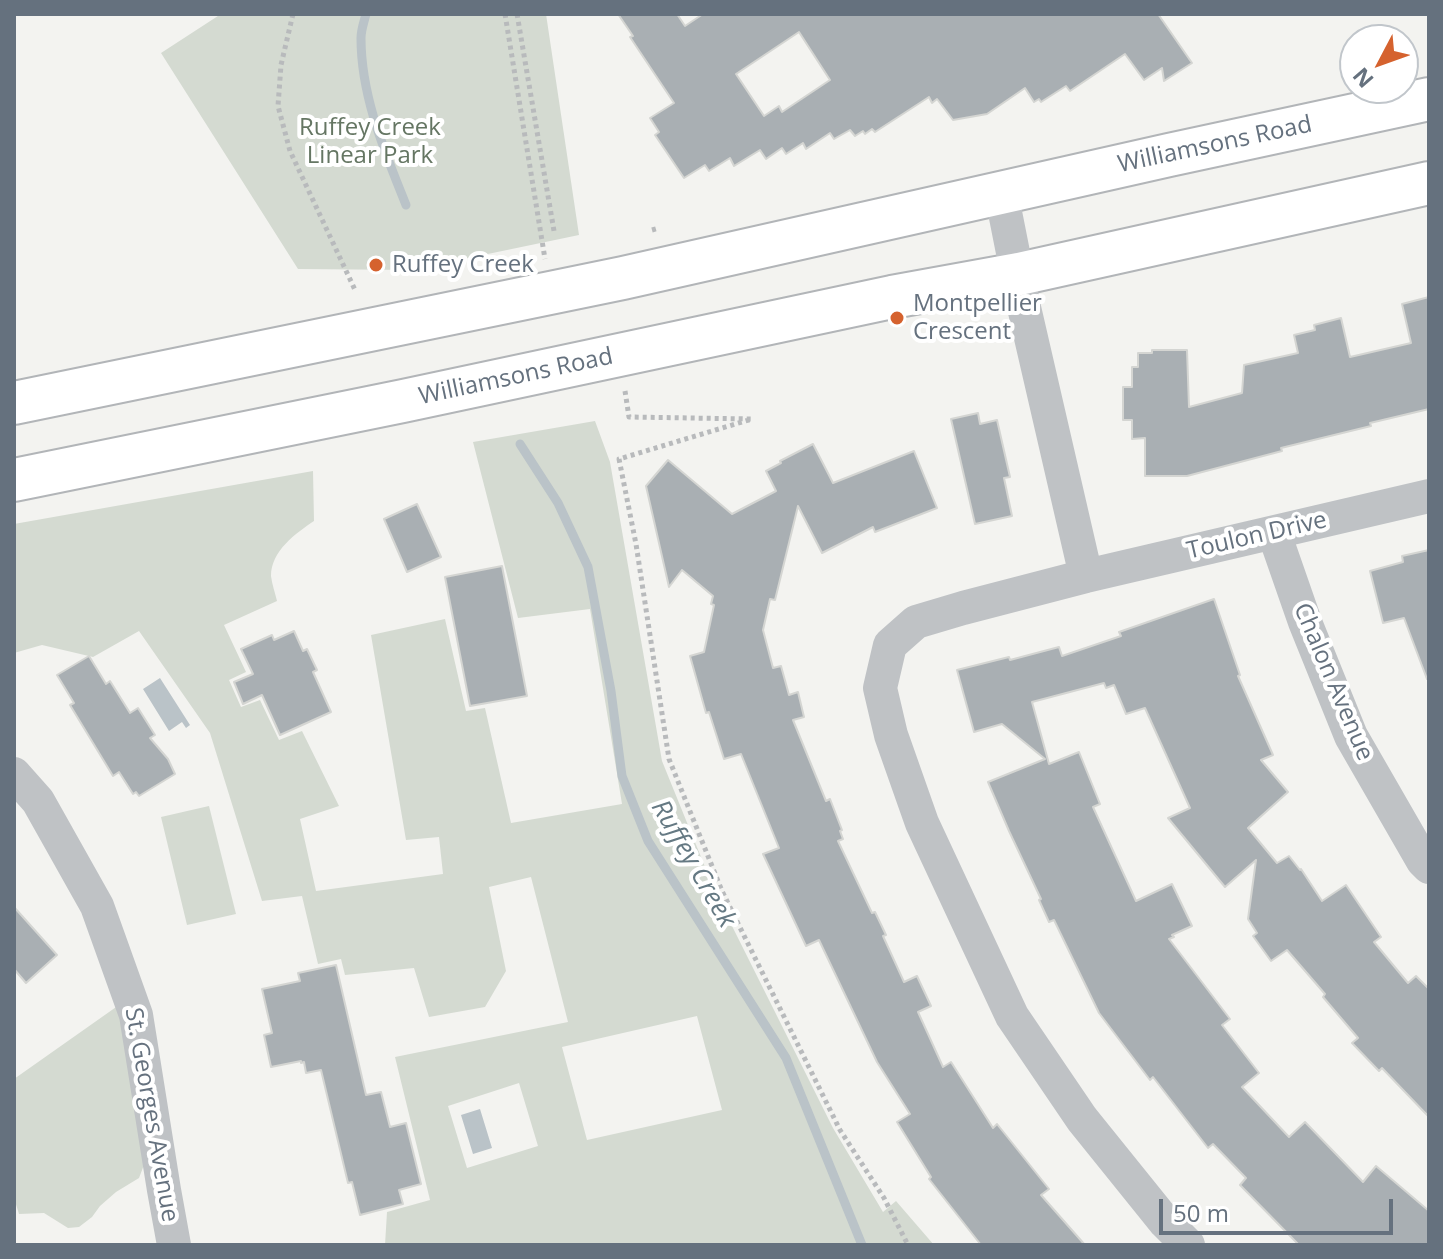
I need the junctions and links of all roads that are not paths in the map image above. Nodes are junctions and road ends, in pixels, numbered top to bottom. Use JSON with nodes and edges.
{"nodes":[{"id":1,"x":1429,"y":99,"type":"edge"},
{"id":2,"x":1429,"y":183,"type":"edge"},
{"id":3,"x":1001,"y":192,"type":"junction"},
{"id":4,"x":1019,"y":274,"type":"junction"},
{"id":5,"x":14,"y":403,"type":"edge"},
{"id":6,"x":14,"y":480,"type":"edge"},
{"id":7,"x":1429,"y":496,"type":"edge"},
{"id":8,"x":1274,"y":533,"type":"junction"},
{"id":9,"x":1086,"y":576,"type":"junction"},
{"id":10,"x":14,"y":774,"type":"edge"},
{"id":11,"x":1429,"y":867,"type":"edge"},
{"id":12,"x":174,"y":1245,"type":"edge"},
{"id":13,"x":1188,"y":1245,"type":"edge"}],
"edges":[{"from":1,"to":3,"type":"main road","name":"Williamsons Road"},
{"from":2,"to":4,"type":"main road","name":"Williamsons Road"},
{"from":3,"to":4,"type":"street"},
{"from":3,"to":5,"type":"main road","name":"Williamsons Road"},
{"from":4,"to":6,"type":"main road","name":"Williamsons Road"},
{"from":4,"to":9,"type":"street"},
{"from":7,"to":8,"type":"street","name":"Toulon Drive"},
{"from":8,"to":9,"type":"street","name":"Toulon Drive"},
{"from":8,"to":11,"type":"street","name":"Chalon Avenue"},
{"from":9,"to":13,"type":"street"},
{"from":10,"to":12,"type":"street","name":"St. Georges Avenue"}]}
